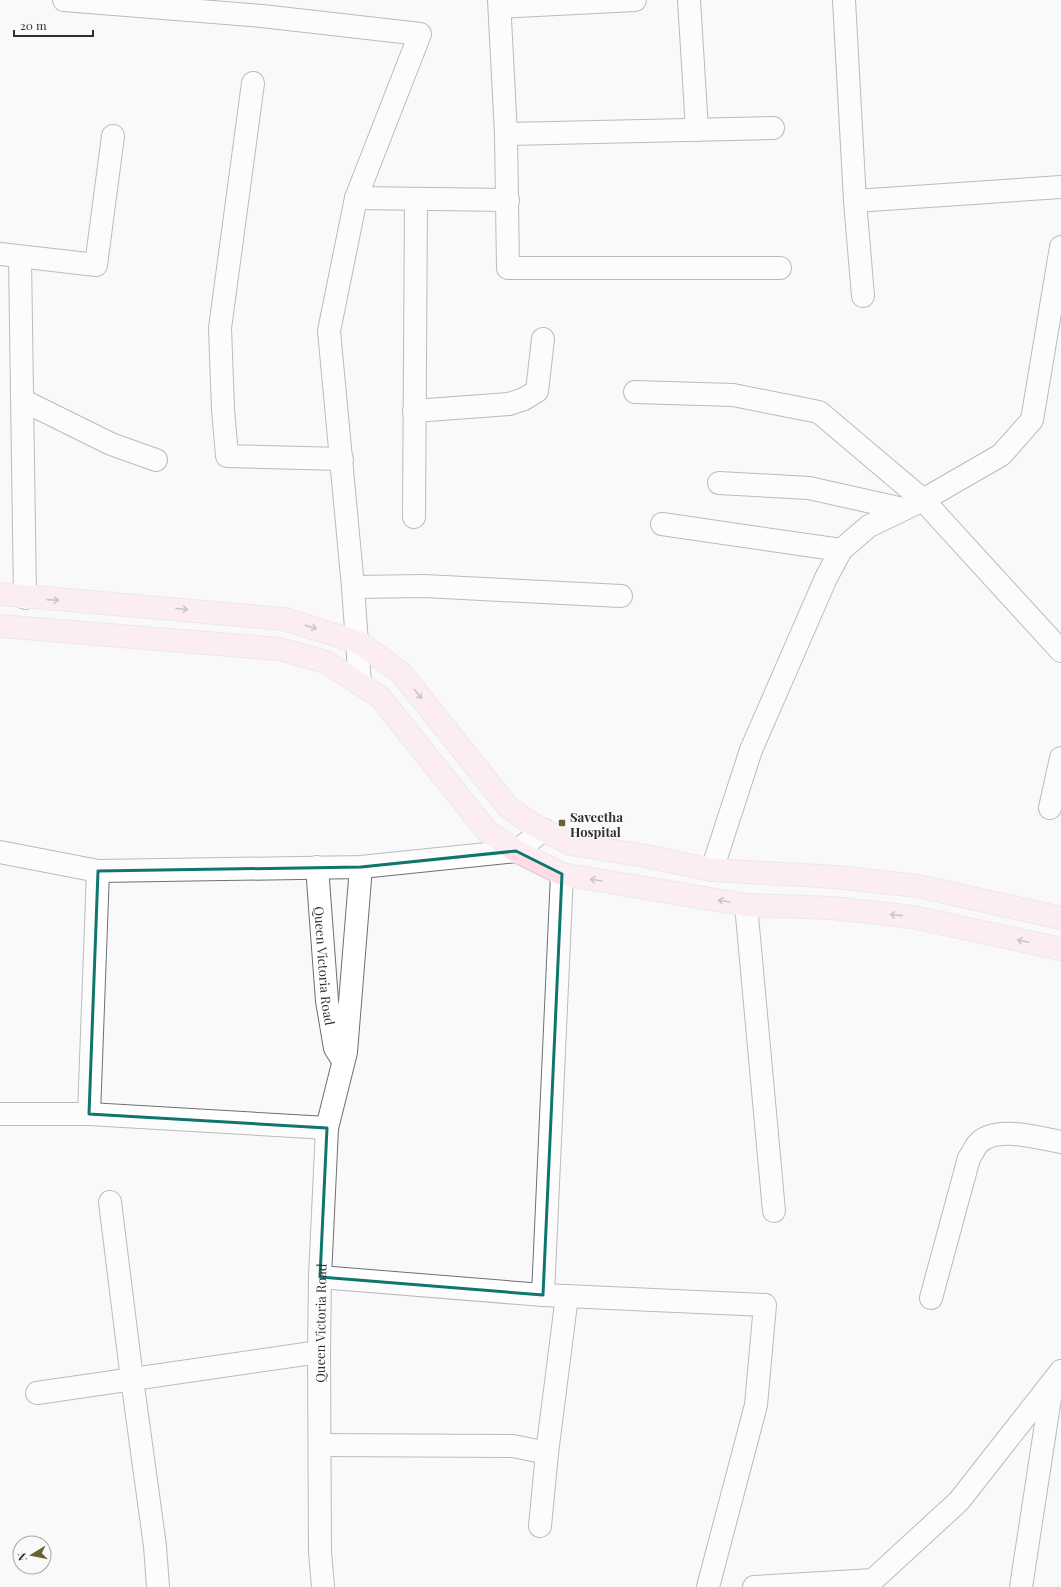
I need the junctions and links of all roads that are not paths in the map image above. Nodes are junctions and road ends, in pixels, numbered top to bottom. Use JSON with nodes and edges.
{"nodes":[{"id":1,"x":64,"y":0,"type":"edge"},
{"id":2,"x":635,"y":0,"type":"edge"},
{"id":3,"x":689,"y":0,"type":"edge"},
{"id":4,"x":844,"y":0,"type":"edge"},
{"id":5,"x":499,"y":4,"type":"edge"},
{"id":6,"x":253,"y":84,"type":"dead end"},
{"id":7,"x":773,"y":128,"type":"dead end"},
{"id":8,"x":697,"y":130,"type":"junction"},
{"id":9,"x":506,"y":134,"type":"junction"},
{"id":10,"x":113,"y":136,"type":"dead end"},
{"id":11,"x":1061,"y":187,"type":"edge"},
{"id":12,"x":356,"y":198,"type":"junction"},
{"id":13,"x":416,"y":199,"type":"junction"},
{"id":14,"x":508,"y":200,"type":"junction"},
{"id":15,"x":855,"y":201,"type":"junction"},
{"id":16,"x":1061,"y":247,"type":"edge"},
{"id":17,"x":10,"y":255,"type":"edge"},
{"id":18,"x":780,"y":268,"type":"dead end"},
{"id":19,"x":863,"y":296,"type":"dead end"},
{"id":20,"x":543,"y":339,"type":"dead end"},
{"id":21,"x":635,"y":392,"type":"dead end"},
{"id":22,"x":22,"y":400,"type":"junction"},
{"id":23,"x":414,"y":411,"type":"junction"},
{"id":24,"x":342,"y":459,"type":"junction"},
{"id":25,"x":156,"y":460,"type":"dead end"},
{"id":26,"x":720,"y":483,"type":"dead end"},
{"id":27,"x":913,"y":504,"type":"junction"},
{"id":28,"x":414,"y":517,"type":"dead end"},
{"id":29,"x":662,"y":524,"type":"dead end"},
{"id":30,"x":840,"y":550,"type":"junction"},
{"id":31,"x":354,"y":587,"type":"junction"},
{"id":32,"x":0,"y":594,"type":"edge"},
{"id":33,"x":622,"y":596,"type":"dead end"},
{"id":34,"x":25,"y":598,"type":"junction"},
{"id":35,"x":0,"y":626,"type":"edge"},
{"id":36,"x":358,"y":642,"type":"junction"},
{"id":37,"x":1061,"y":651,"type":"edge"},
{"id":38,"x":360,"y":684,"type":"junction"},
{"id":39,"x":1061,"y":758,"type":"edge"},
{"id":40,"x":1050,"y":808,"type":"dead end"},
{"id":41,"x":544,"y":830,"type":"junction"},
{"id":42,"x":516,"y":851,"type":"junction"},
{"id":43,"x":0,"y":852,"type":"edge"},
{"id":44,"x":317,"y":867,"type":"junction"},
{"id":45,"x":361,"y":867,"type":"junction"},
{"id":46,"x":712,"y":870,"type":"junction"},
{"id":47,"x":98,"y":871,"type":"junction"},
{"id":48,"x":562,"y":874,"type":"junction"},
{"id":49,"x":746,"y":904,"type":"junction"},
{"id":50,"x":1061,"y":918,"type":"edge"},
{"id":51,"x":1061,"y":949,"type":"edge"},
{"id":52,"x":344,"y":1061,"type":"junction"},
{"id":53,"x":0,"y":1114,"type":"edge"},
{"id":54,"x":89,"y":1114,"type":"junction"},
{"id":55,"x":327,"y":1128,"type":"junction"},
{"id":56,"x":1061,"y":1142,"type":"edge"},
{"id":57,"x":110,"y":1202,"type":"dead end"},
{"id":58,"x":774,"y":1211,"type":"dead end"},
{"id":59,"x":320,"y":1277,"type":"junction"},
{"id":60,"x":543,"y":1295,"type":"junction"},
{"id":61,"x":567,"y":1296,"type":"junction"},
{"id":62,"x":931,"y":1298,"type":"dead end"},
{"id":63,"x":319,"y":1352,"type":"junction"},
{"id":64,"x":1057,"y":1377,"type":"edge"},
{"id":65,"x":132,"y":1379,"type":"junction"},
{"id":66,"x":37,"y":1393,"type":"dead end"},
{"id":67,"x":320,"y":1445,"type":"junction"},
{"id":68,"x":547,"y":1453,"type":"junction"},
{"id":69,"x":540,"y":1526,"type":"dead end"},
{"id":70,"x":158,"y":1587,"type":"edge"},
{"id":71,"x":323,"y":1587,"type":"edge"},
{"id":72,"x":708,"y":1587,"type":"edge"},
{"id":73,"x":754,"y":1587,"type":"edge"},
{"id":74,"x":1021,"y":1587,"type":"edge"}],
"edges":[{"from":1,"to":12,"type":"street"},
{"from":2,"to":5,"type":"street"},
{"from":3,"to":8,"type":"street"},
{"from":4,"to":15,"type":"street"},
{"from":5,"to":9,"type":"street"},
{"from":6,"to":24,"type":"street"},
{"from":7,"to":8,"type":"street"},
{"from":8,"to":9,"type":"street"},
{"from":9,"to":14,"type":"street"},
{"from":10,"to":17,"type":"street"},
{"from":11,"to":15,"type":"street"},
{"from":12,"to":13,"type":"street"},
{"from":12,"to":24,"type":"street"},
{"from":13,"to":14,"type":"street"},
{"from":13,"to":23,"type":"street"},
{"from":14,"to":18,"type":"street"},
{"from":15,"to":19,"type":"street"},
{"from":16,"to":27,"type":"street"},
{"from":17,"to":22,"type":"street"},
{"from":20,"to":23,"type":"street"},
{"from":21,"to":27,"type":"street"},
{"from":22,"to":25,"type":"street"},
{"from":22,"to":34,"type":"street"},
{"from":23,"to":28,"type":"street"},
{"from":24,"to":31,"type":"street"},
{"from":26,"to":27,"type":"street"},
{"from":27,"to":30,"type":"street"},
{"from":27,"to":37,"type":"street"},
{"from":29,"to":30,"type":"street"},
{"from":30,"to":46,"type":"street"},
{"from":31,"to":33,"type":"street"},
{"from":31,"to":36,"type":"street"},
{"from":32,"to":34,"type":"main road"},
{"from":34,"to":36,"type":"main road","one_way":true},
{"from":35,"to":38,"type":"main road"},
{"from":36,"to":38,"type":"street"},
{"from":36,"to":41,"type":"main road","one_way":true},
{"from":38,"to":42,"type":"main road"},
{"from":39,"to":40,"type":"street"},
{"from":41,"to":42,"type":"street"},
{"from":41,"to":46,"type":"main road"},
{"from":42,"to":45,"type":"street"},
{"from":42,"to":48,"type":"main road"},
{"from":43,"to":47,"type":"street"},
{"from":44,"to":45,"type":"street"},
{"from":44,"to":47,"type":"street"},
{"from":44,"to":52,"type":"street","name":"Queen Victoria Road"},
{"from":45,"to":52,"type":"street","name":"Queen Victoria Road"},
{"from":46,"to":50,"type":"main road"},
{"from":47,"to":54,"type":"street"},
{"from":49,"to":48,"type":"main road","one_way":true},
{"from":48,"to":60,"type":"street"},
{"from":51,"to":49,"type":"main road","one_way":true},
{"from":49,"to":58,"type":"street"},
{"from":52,"to":55,"type":"street","name":"Queen Victoria Road"},
{"from":53,"to":54,"type":"street"},
{"from":54,"to":55,"type":"street"},
{"from":55,"to":59,"type":"street","name":"Queen Victoria Road"},
{"from":56,"to":62,"type":"street"},
{"from":57,"to":65,"type":"street"},
{"from":59,"to":60,"type":"street"},
{"from":59,"to":63,"type":"street","name":"Queen Victoria Road"},
{"from":60,"to":61,"type":"street"},
{"from":61,"to":68,"type":"street"},
{"from":61,"to":72,"type":"street"},
{"from":63,"to":65,"type":"street"},
{"from":63,"to":67,"type":"street","name":"Queen Victoria Road"},
{"from":64,"to":73,"type":"street"},
{"from":64,"to":74,"type":"street"},
{"from":65,"to":66,"type":"street"},
{"from":65,"to":70,"type":"street"},
{"from":67,"to":68,"type":"street"},
{"from":67,"to":71,"type":"street","name":"Queen Victoria Road"},
{"from":68,"to":69,"type":"street"}]}
